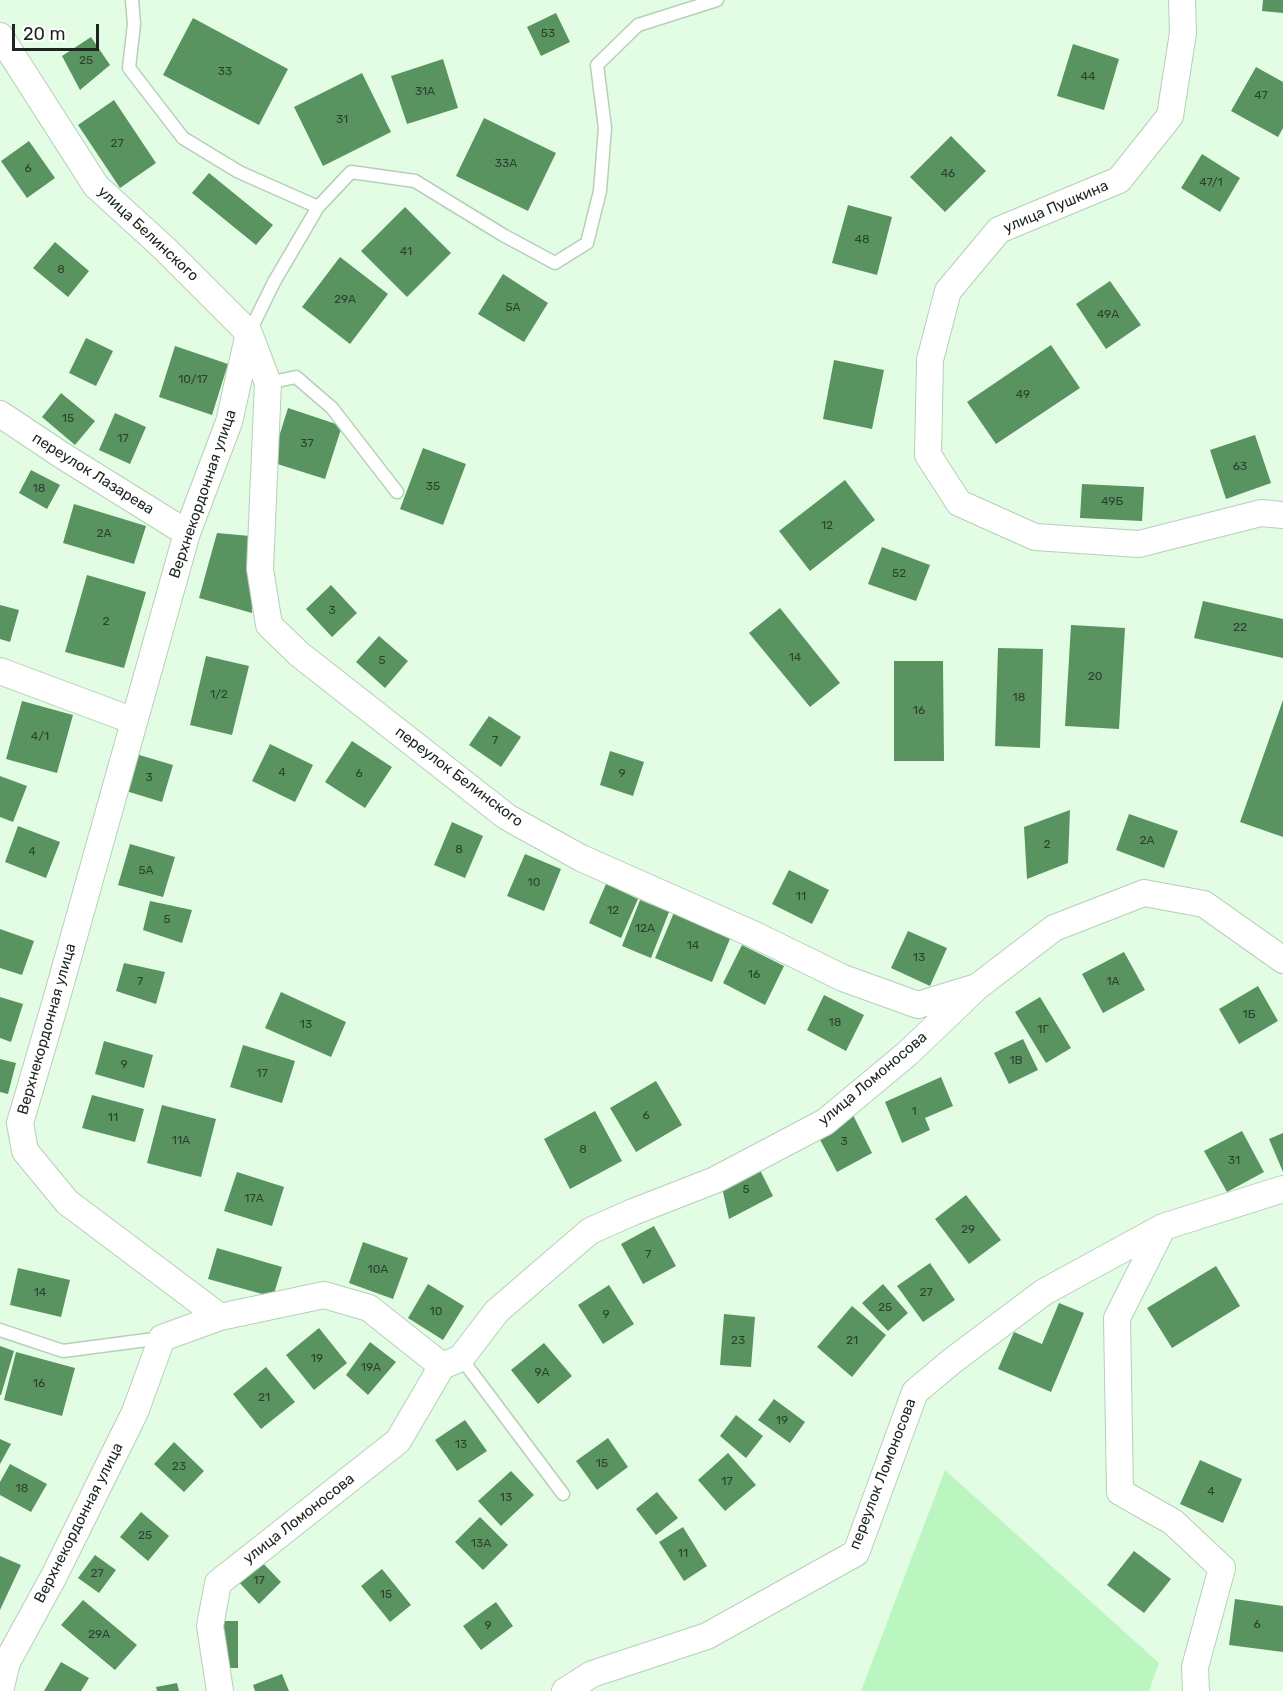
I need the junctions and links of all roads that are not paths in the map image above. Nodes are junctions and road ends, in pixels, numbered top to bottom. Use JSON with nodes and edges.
{"nodes":[{"id":1,"x":132,"y":0,"type":"edge"},
{"id":2,"x":717,"y":0,"type":"edge"},
{"id":3,"x":1182,"y":0,"type":"edge"},
{"id":4,"x":0,"y":36,"type":"edge"},
{"id":5,"x":318,"y":207,"type":"junction"},
{"id":6,"x":249,"y":333,"type":"junction"},
{"id":7,"x":268,"y":383,"type":"junction"},
{"id":8,"x":0,"y":414,"type":"edge"},
{"id":9,"x":397,"y":492,"type":"dead end"},
{"id":10,"x":1283,"y":515,"type":"edge"},
{"id":11,"x":187,"y":533,"type":"junction"},
{"id":12,"x":0,"y":671,"type":"edge"},
{"id":13,"x":134,"y":721,"type":"junction"},
{"id":14,"x":1283,"y":960,"type":"edge"},
{"id":15,"x":977,"y":987,"type":"junction"},
{"id":16,"x":1283,"y":1189,"type":"edge"},
{"id":17,"x":1163,"y":1227,"type":"junction"},
{"id":18,"x":220,"y":1317,"type":"junction"},
{"id":19,"x":0,"y":1330,"type":"edge"},
{"id":20,"x":162,"y":1338,"type":"junction"},
{"id":21,"x":452,"y":1362,"type":"junction"},
{"id":22,"x":563,"y":1494,"type":"dead end"},
{"id":23,"x":0,"y":1690,"type":"edge"},
{"id":24,"x":220,"y":1691,"type":"edge"},
{"id":25,"x":565,"y":1691,"type":"edge"},
{"id":26,"x":1196,"y":1691,"type":"edge"}],
"edges":[{"from":1,"to":5,"type":"lane"},
{"from":2,"to":5,"type":"lane"},
{"from":3,"to":10,"type":"street","name":"улица Пушкина"},
{"from":4,"to":6,"type":"street","name":"улица Белинского"},
{"from":5,"to":6,"type":"lane"},
{"from":6,"to":7,"type":"street","name":"переулок Белинского"},
{"from":6,"to":11,"type":"street","name":"Верхнекордонная улица"},
{"from":7,"to":9,"type":"lane"},
{"from":7,"to":15,"type":"street","name":"переулок Белинского"},
{"from":8,"to":11,"type":"street","name":"переулок Лазарева"},
{"from":11,"to":13,"type":"street","name":"Верхнекордонная улица"},
{"from":12,"to":13,"type":"street"},
{"from":13,"to":18,"type":"street","name":"Верхнекордонная улица"},
{"from":14,"to":15,"type":"street","name":"улица Ломоносова"},
{"from":15,"to":21,"type":"street","name":"улица Ломоносова"},
{"from":16,"to":17,"type":"street","name":"переулок Ломоносова"},
{"from":17,"to":25,"type":"street","name":"переулок Ломоносова"},
{"from":17,"to":26,"type":"street"},
{"from":18,"to":20,"type":"street"},
{"from":18,"to":21,"type":"street"},
{"from":19,"to":20,"type":"lane"},
{"from":20,"to":23,"type":"street","name":"Верхнекордонная улица"},
{"from":21,"to":22,"type":"lane"},
{"from":21,"to":24,"type":"street","name":"улица Ломоносова"}]}
